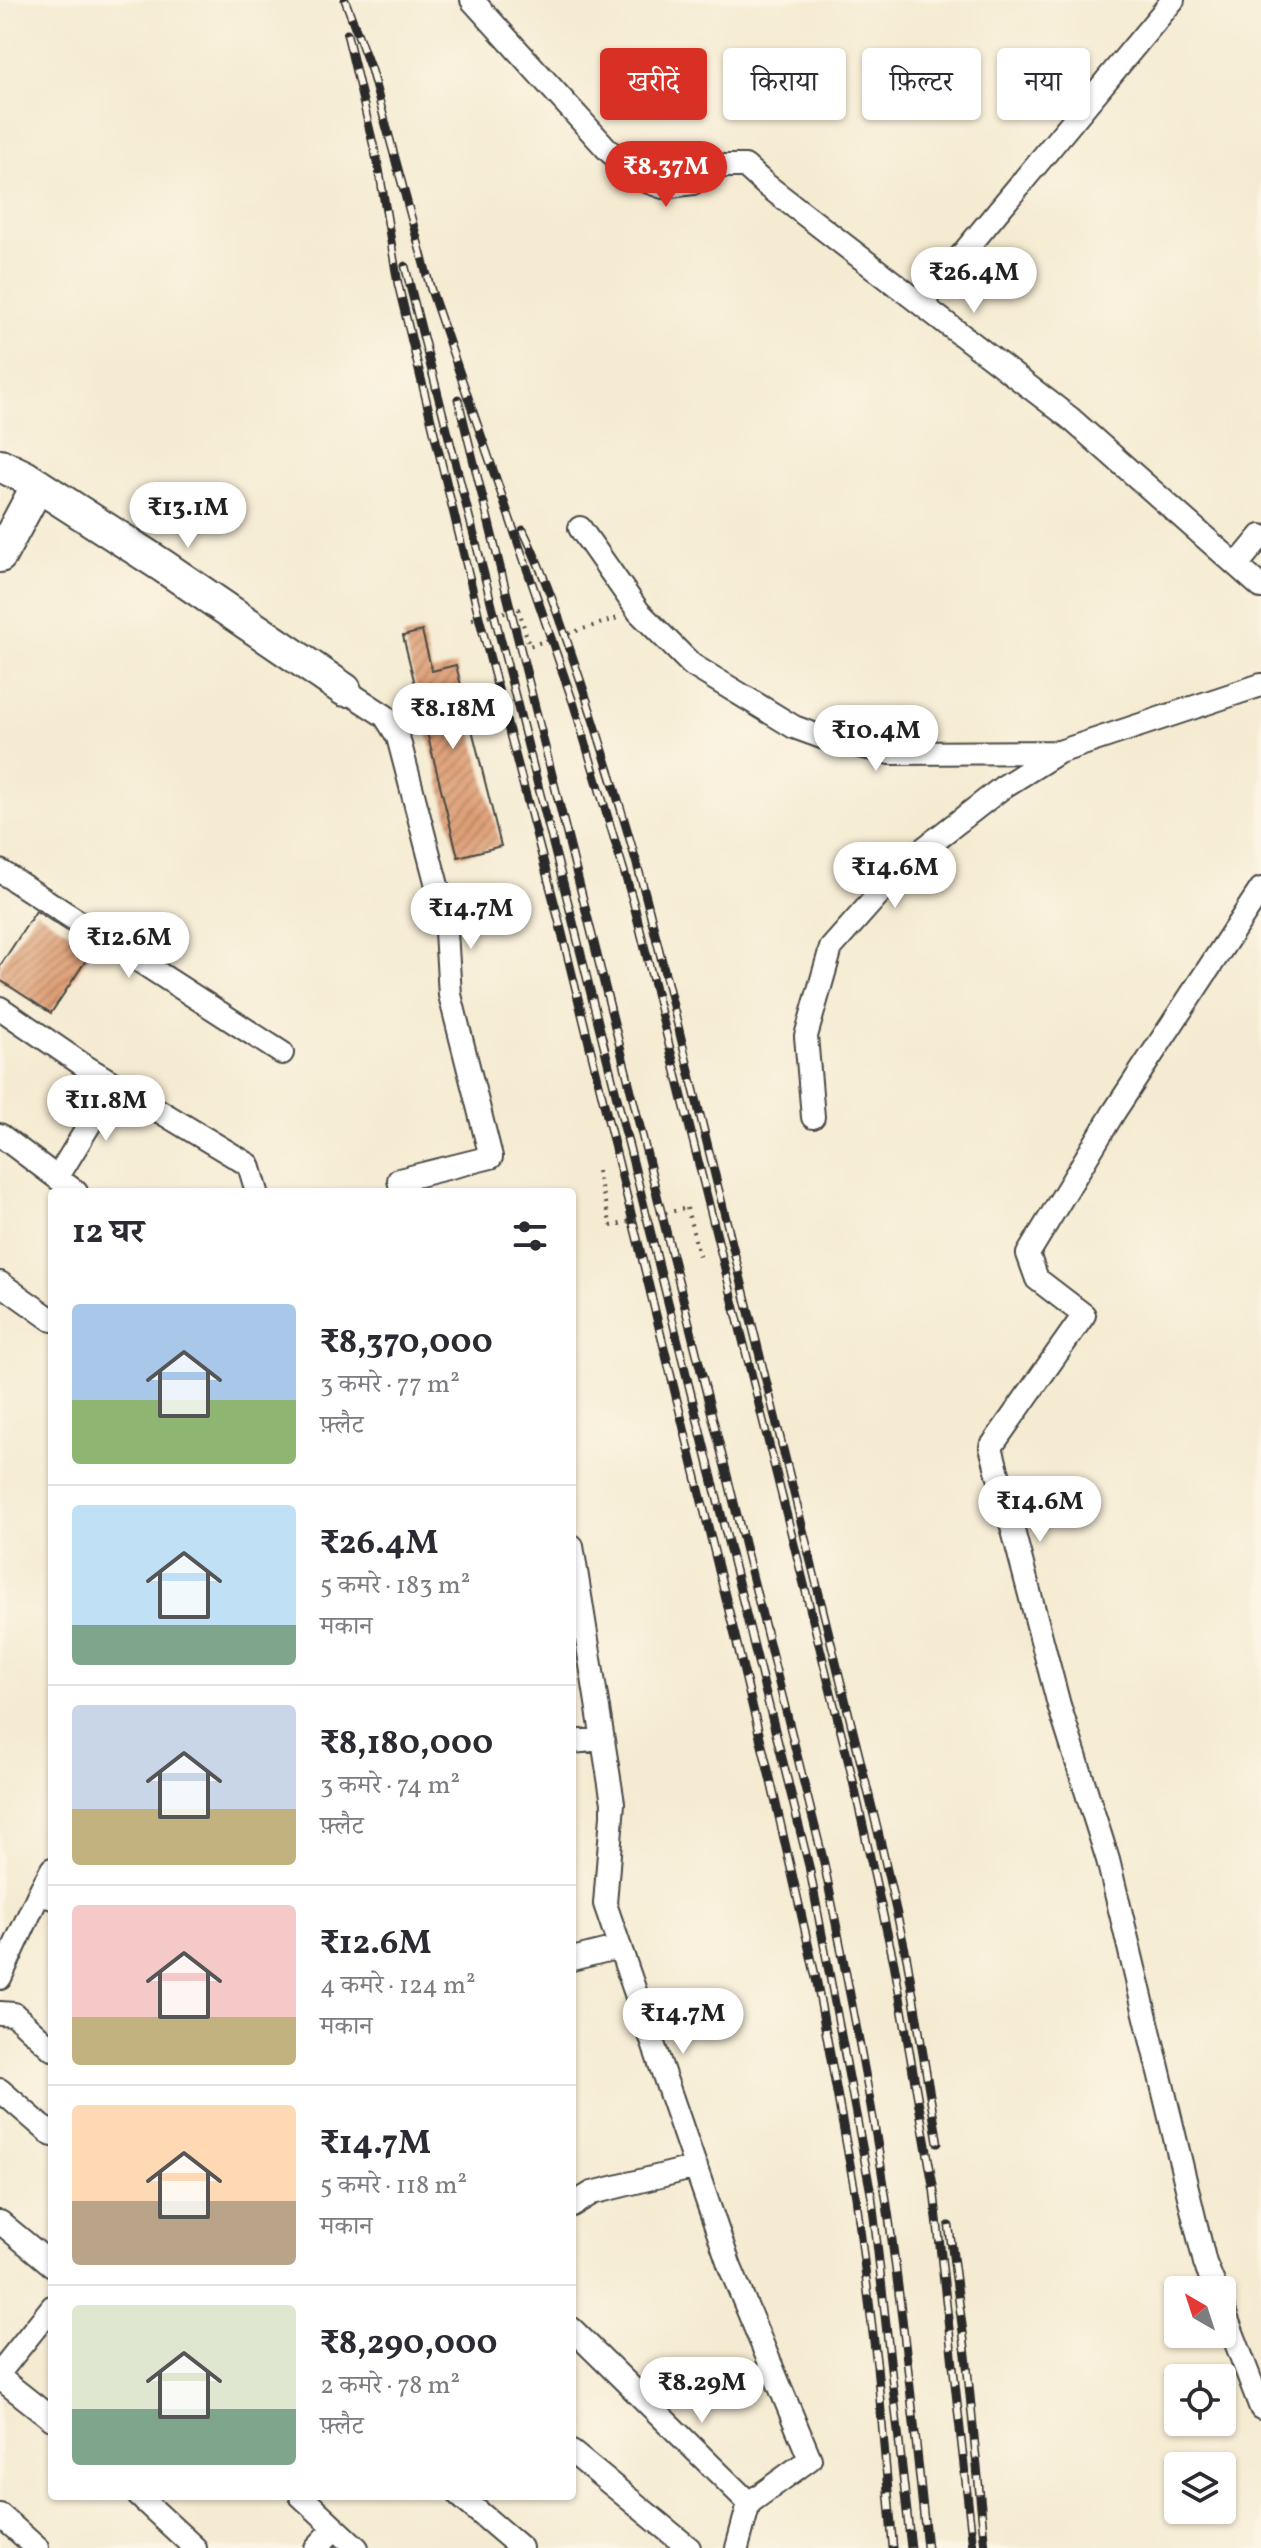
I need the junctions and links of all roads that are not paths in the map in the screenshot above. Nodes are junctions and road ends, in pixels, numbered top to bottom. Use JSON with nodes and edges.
{"nodes":[{"id":1,"x":472,"y":0,"type":"edge"},
{"id":2,"x":1173,"y":0,"type":"edge"},
{"id":3,"x":921,"y":304,"type":"junction"},
{"id":4,"x":0,"y":465,"type":"edge"},
{"id":5,"x":38,"y":485,"type":"junction"},
{"id":6,"x":580,"y":528,"type":"dead end"},
{"id":7,"x":1261,"y":536,"type":"edge"},
{"id":8,"x":0,"y":556,"type":"edge"},
{"id":9,"x":1237,"y":565,"type":"junction"},
{"id":10,"x":1261,"y":587,"type":"edge"},
{"id":11,"x":1261,"y":685,"type":"edge"},
{"id":12,"x":345,"y":690,"type":"joint"},
{"id":13,"x":1059,"y":752,"type":"junction"},
{"id":14,"x":0,"y":871,"type":"edge"},
{"id":15,"x":1261,"y":889,"type":"edge"},
{"id":16,"x":0,"y":1008,"type":"edge"},
{"id":17,"x":282,"y":1053,"type":"dead end"},
{"id":18,"x":114,"y":1084,"type":"junction"},
{"id":19,"x":813,"y":1117,"type":"dead end"},
{"id":20,"x":0,"y":1135,"type":"edge"},
{"id":21,"x":57,"y":1178,"type":"junction"},
{"id":22,"x":71,"y":1188,"type":"edge"},
{"id":23,"x":256,"y":1188,"type":"edge"},
{"id":24,"x":401,"y":1188,"type":"edge"},
{"id":25,"x":0,"y":1283,"type":"edge"},
{"id":26,"x":48,"y":1317,"type":"edge"},
{"id":27,"x":576,"y":1572,"type":"edge"},
{"id":28,"x":602,"y":1739,"type":"junction"},
{"id":29,"x":576,"y":1742,"type":"edge"},
{"id":30,"x":48,"y":1885,"type":"edge"},
{"id":31,"x":620,"y":1947,"type":"junction"},
{"id":32,"x":576,"y":1958,"type":"edge"},
{"id":33,"x":0,"y":1978,"type":"edge"},
{"id":34,"x":5,"y":2020,"type":"edge"},
{"id":35,"x":48,"y":2047,"type":"edge"},
{"id":36,"x":0,"y":2090,"type":"edge"},
{"id":37,"x":48,"y":2132,"type":"edge"},
{"id":38,"x":696,"y":2167,"type":"junction"},
{"id":39,"x":576,"y":2203,"type":"edge"},
{"id":40,"x":0,"y":2222,"type":"edge"},
{"id":41,"x":48,"y":2262,"type":"edge"},
{"id":42,"x":1210,"y":2276,"type":"edge"},
{"id":43,"x":48,"y":2312,"type":"edge"},
{"id":44,"x":576,"y":2333,"type":"edge"},
{"id":45,"x":1236,"y":2343,"type":"edge"},
{"id":46,"x":0,"y":2375,"type":"edge"},
{"id":47,"x":1261,"y":2408,"type":"edge"},
{"id":48,"x":48,"y":2416,"type":"edge"},
{"id":49,"x":576,"y":2455,"type":"edge"},
{"id":50,"x":143,"y":2500,"type":"edge"},
{"id":51,"x":305,"y":2500,"type":"edge"},
{"id":52,"x":465,"y":2500,"type":"edge"},
{"id":53,"x":749,"y":2503,"type":"junction"},
{"id":54,"x":0,"y":2515,"type":"edge"},
{"id":55,"x":335,"y":2528,"type":"junction"},
{"id":56,"x":37,"y":2548,"type":"edge"},
{"id":57,"x":195,"y":2548,"type":"edge"},
{"id":58,"x":316,"y":2548,"type":"edge"},
{"id":59,"x":357,"y":2548,"type":"edge"},
{"id":60,"x":521,"y":2548,"type":"edge"},
{"id":61,"x":689,"y":2548,"type":"edge"},
{"id":62,"x":737,"y":2548,"type":"edge"}],
"edges":[{"from":1,"to":3,"type":"street"},
{"from":2,"to":3,"type":"street"},
{"from":3,"to":9,"type":"street"},
{"from":4,"to":5,"type":"street"},
{"from":5,"to":8,"type":"street"},
{"from":5,"to":12,"type":"street"},
{"from":6,"to":13,"type":"street"},
{"from":7,"to":9,"type":"street"},
{"from":9,"to":10,"type":"street"},
{"from":11,"to":13,"type":"street"},
{"from":12,"to":24,"type":"street"},
{"from":13,"to":19,"type":"street"},
{"from":14,"to":17,"type":"street"},
{"from":15,"to":42,"type":"street"},
{"from":16,"to":18,"type":"street"},
{"from":18,"to":21,"type":"street"},
{"from":18,"to":23,"type":"street"},
{"from":20,"to":21,"type":"street"},
{"from":21,"to":22,"type":"street"},
{"from":25,"to":26,"type":"street"},
{"from":27,"to":28,"type":"street"},
{"from":28,"to":29,"type":"street"},
{"from":28,"to":31,"type":"street"},
{"from":30,"to":33,"type":"street"},
{"from":31,"to":32,"type":"street"},
{"from":31,"to":38,"type":"street"},
{"from":34,"to":35,"type":"street"},
{"from":36,"to":37,"type":"street"},
{"from":38,"to":39,"type":"street"},
{"from":38,"to":53,"type":"street"},
{"from":40,"to":41,"type":"street"},
{"from":43,"to":46,"type":"street"},
{"from":44,"to":53,"type":"street"},
{"from":45,"to":47,"type":"street"},
{"from":46,"to":48,"type":"street"},
{"from":49,"to":61,"type":"street"},
{"from":50,"to":57,"type":"street"},
{"from":51,"to":55,"type":"street"},
{"from":52,"to":60,"type":"street"},
{"from":53,"to":62,"type":"street"},
{"from":54,"to":56,"type":"street"},
{"from":55,"to":58,"type":"street"},
{"from":55,"to":59,"type":"street"}]}
